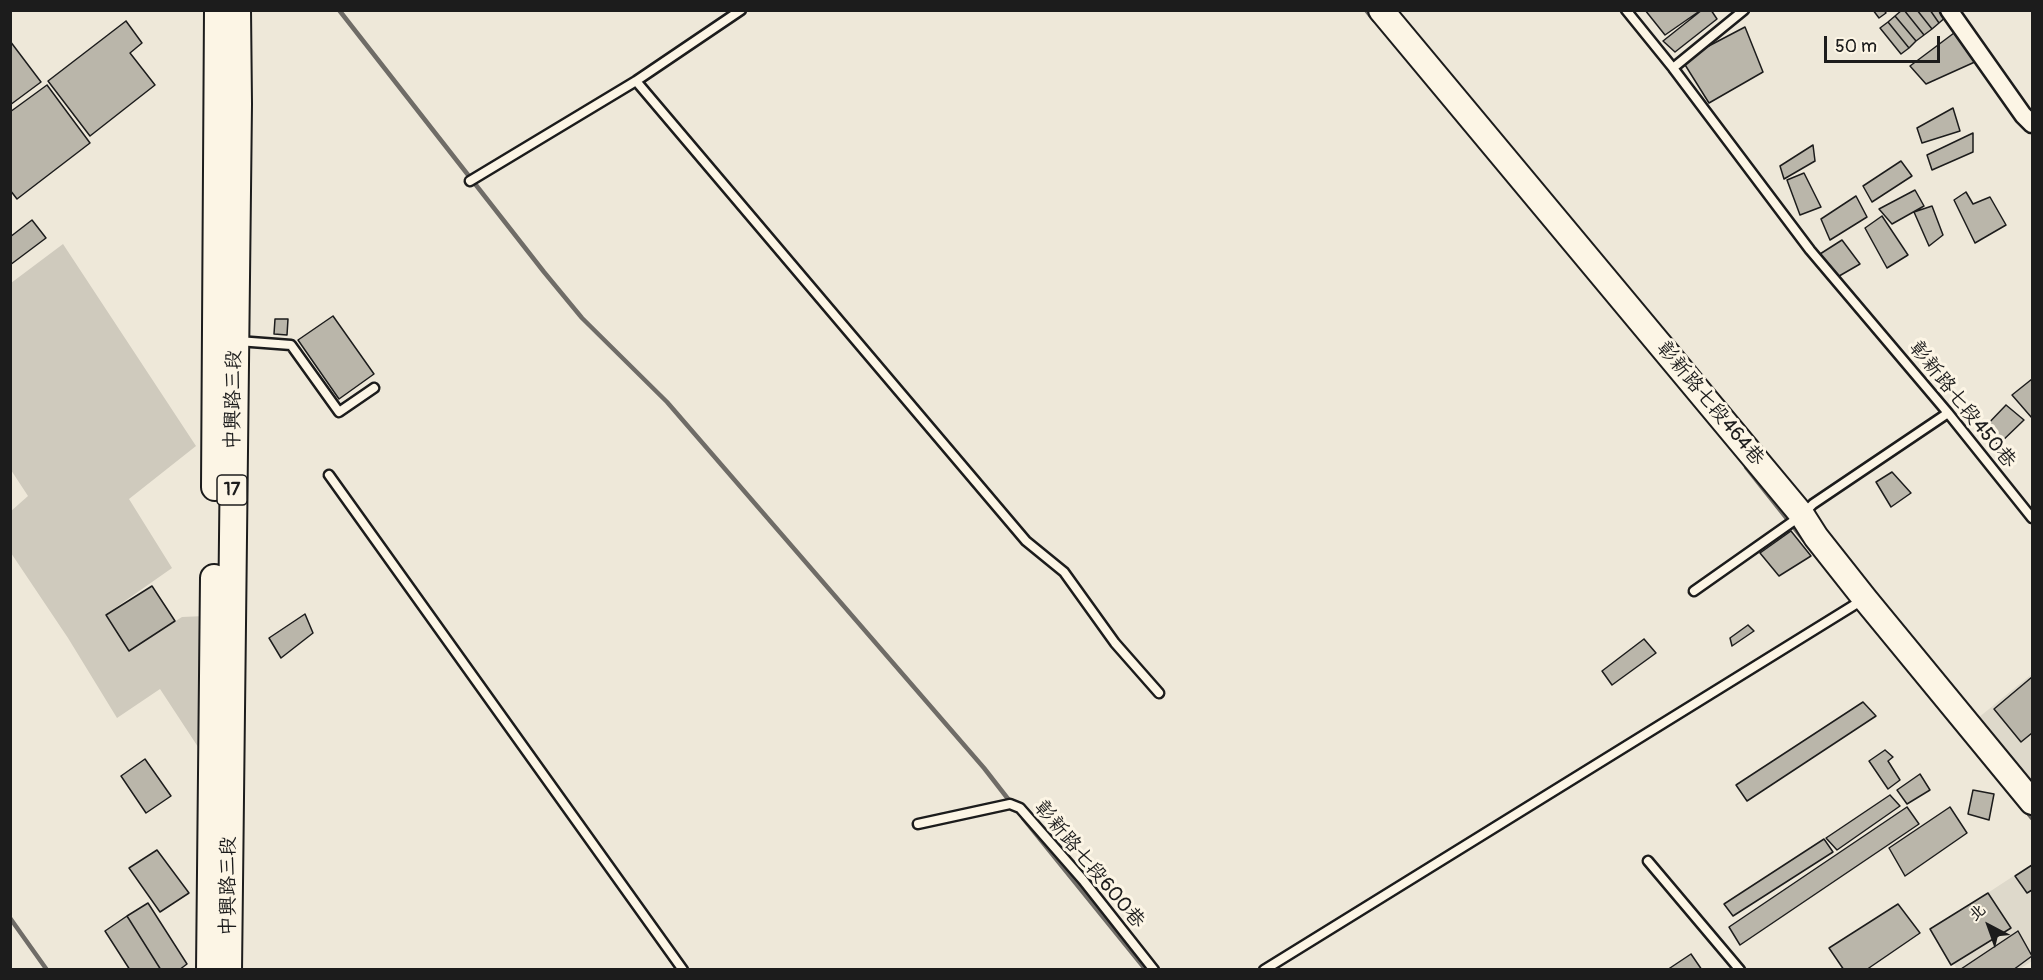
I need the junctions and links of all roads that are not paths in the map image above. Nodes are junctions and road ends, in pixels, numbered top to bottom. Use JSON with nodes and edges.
{"nodes":[{"id":1,"x":218,"y":10,"type":"edge"},
{"id":2,"x":237,"y":10,"type":"edge"},
{"id":3,"x":741,"y":10,"type":"edge"},
{"id":4,"x":1381,"y":10,"type":"edge"},
{"id":5,"x":1626,"y":10,"type":"edge"},
{"id":6,"x":1744,"y":10,"type":"edge"},
{"id":7,"x":1949,"y":10,"type":"edge"},
{"id":8,"x":1673,"y":68,"type":"junction"},
{"id":9,"x":636,"y":81,"type":"junction"},
{"id":10,"x":2032,"y":124,"type":"edge"},
{"id":11,"x":470,"y":180,"type":"dead end"},
{"id":12,"x":234,"y":341,"type":"junction"},
{"id":13,"x":374,"y":388,"type":"dead end"},
{"id":14,"x":1948,"y":413,"type":"junction"},
{"id":15,"x":329,"y":475,"type":"dead end"},
{"id":16,"x":1802,"y":515,"type":"junction"},
{"id":17,"x":2032,"y":518,"type":"edge"},
{"id":18,"x":1694,"y":591,"type":"dead end"},
{"id":19,"x":1865,"y":599,"type":"junction"},
{"id":20,"x":1159,"y":693,"type":"dead end"},
{"id":21,"x":2032,"y":802,"type":"edge"},
{"id":22,"x":918,"y":824,"type":"dead end"},
{"id":23,"x":1648,"y":861,"type":"dead end"},
{"id":24,"x":210,"y":969,"type":"edge"},
{"id":25,"x":228,"y":969,"type":"edge"},
{"id":26,"x":683,"y":969,"type":"edge"},
{"id":27,"x":1154,"y":969,"type":"edge"},
{"id":28,"x":1264,"y":969,"type":"edge"},
{"id":29,"x":1740,"y":969,"type":"edge"}],
"edges":[{"from":1,"to":24,"type":"main road","name":"中興路三段","number":"17"},
{"from":2,"to":12,"type":"main road","name":"中興路三段","number":"17"},
{"from":3,"to":9,"type":"lane"},
{"from":4,"to":16,"type":"street","name":"彰新路七段464巷"},
{"from":5,"to":8,"type":"lane","name":"彰新路七段450巷"},
{"from":6,"to":8,"type":"lane"},
{"from":7,"to":10,"type":"street"},
{"from":8,"to":14,"type":"lane","name":"彰新路七段450巷"},
{"from":9,"to":11,"type":"lane"},
{"from":9,"to":20,"type":"lane"},
{"from":12,"to":13,"type":"lane"},
{"from":12,"to":25,"type":"main road","name":"中興路三段","number":"17"},
{"from":14,"to":16,"type":"lane"},
{"from":14,"to":17,"type":"lane","name":"彰新路七段450巷"},
{"from":15,"to":26,"type":"lane"},
{"from":16,"to":18,"type":"lane"},
{"from":16,"to":19,"type":"street","name":"彰新路七段464巷"},
{"from":19,"to":21,"type":"street","name":"彰新路七段464巷"},
{"from":19,"to":28,"type":"lane"},
{"from":22,"to":27,"type":"lane","name":"彰新路七段600巷"},
{"from":23,"to":29,"type":"lane"}]}
